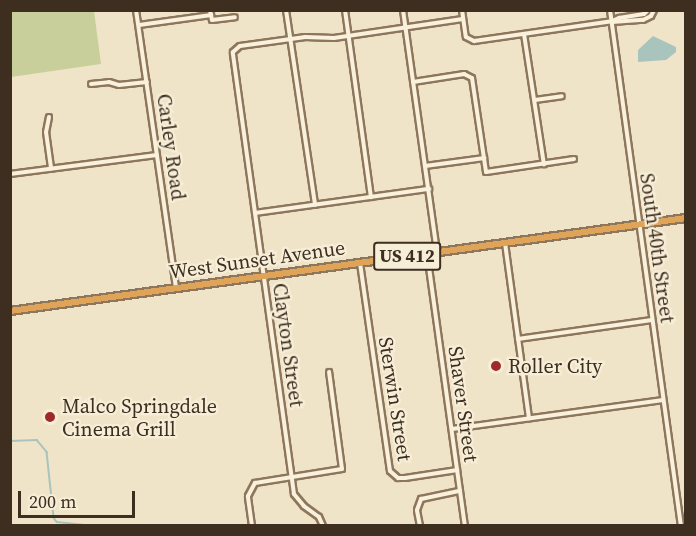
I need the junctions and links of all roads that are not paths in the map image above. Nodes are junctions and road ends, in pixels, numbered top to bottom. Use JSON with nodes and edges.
{"nodes":[{"id":1,"x":136,"y":10,"type":"edge"},
{"id":2,"x":286,"y":10,"type":"edge"},
{"id":3,"x":345,"y":10,"type":"edge"},
{"id":4,"x":403,"y":10,"type":"edge"},
{"id":5,"x":462,"y":10,"type":"edge"},
{"id":6,"x":610,"y":10,"type":"edge"},
{"id":7,"x":648,"y":10,"type":"edge"},
{"id":8,"x":654,"y":10,"type":"edge"},
{"id":9,"x":211,"y":13,"type":"edge"},
{"id":10,"x":236,"y":17,"type":"dead end"},
{"id":11,"x":463,"y":19,"type":"junction"},
{"id":12,"x":612,"y":21,"type":"junction"},
{"id":13,"x":139,"y":25,"type":"junction"},
{"id":14,"x":406,"y":27,"type":"junction"},
{"id":15,"x":524,"y":34,"type":"junction"},
{"id":16,"x":348,"y":36,"type":"junction"},
{"id":17,"x":290,"y":39,"type":"junction"},
{"id":18,"x":147,"y":82,"type":"junction"},
{"id":19,"x":413,"y":82,"type":"junction"},
{"id":20,"x":91,"y":84,"type":"dead end"},
{"id":21,"x":562,"y":96,"type":"dead end"},
{"id":22,"x":535,"y":100,"type":"junction"},
{"id":23,"x":49,"y":117,"type":"dead end"},
{"id":24,"x":157,"y":155,"type":"junction"},
{"id":25,"x":484,"y":158,"type":"junction"},
{"id":26,"x":574,"y":159,"type":"dead end"},
{"id":27,"x":544,"y":164,"type":"junction"},
{"id":28,"x":426,"y":166,"type":"junction"},
{"id":29,"x":51,"y":169,"type":"junction"},
{"id":30,"x":10,"y":174,"type":"edge"},
{"id":31,"x":429,"y":189,"type":"junction"},
{"id":32,"x":371,"y":197,"type":"junction"},
{"id":33,"x":315,"y":205,"type":"junction"},
{"id":34,"x":255,"y":213,"type":"junction"},
{"id":35,"x":686,"y":218,"type":"edge"},
{"id":36,"x":639,"y":225,"type":"junction"},
{"id":37,"x":505,"y":243,"type":"junction"},
{"id":38,"x":437,"y":252,"type":"junction"},
{"id":39,"x":427,"y":254,"type":"junction"},
{"id":40,"x":360,"y":262,"type":"junction"},
{"id":41,"x":264,"y":276,"type":"junction"},
{"id":42,"x":176,"y":288,"type":"junction"},
{"id":43,"x":10,"y":311,"type":"edge"},
{"id":44,"x":652,"y":320,"type":"junction"},
{"id":45,"x":518,"y":339,"type":"junction"},
{"id":46,"x":329,"y":372,"type":"dead end"},
{"id":47,"x":663,"y":400,"type":"junction"},
{"id":48,"x":529,"y":418,"type":"junction"},
{"id":49,"x":452,"y":429,"type":"junction"},
{"id":50,"x":457,"y":470,"type":"junction"},
{"id":51,"x":291,"y":476,"type":"junction"},
{"id":52,"x":460,"y":491,"type":"junction"},
{"id":53,"x":686,"y":516,"type":"edge"},
{"id":54,"x":680,"y":517,"type":"junction"},
{"id":55,"x":252,"y":525,"type":"edge"},
{"id":56,"x":323,"y":525,"type":"edge"},
{"id":57,"x":420,"y":525,"type":"edge"},
{"id":58,"x":465,"y":525,"type":"edge"},
{"id":59,"x":681,"y":525,"type":"edge"}],
"edges":[{"from":1,"to":13,"type":"street","name":"Carley Road"},
{"from":2,"to":17,"type":"street"},
{"from":3,"to":16,"type":"street"},
{"from":4,"to":14,"type":"street"},
{"from":5,"to":11,"type":"street"},
{"from":6,"to":12,"type":"street","name":"South 40th Street"},
{"from":7,"to":12,"type":"street"},
{"from":8,"to":12,"type":"street"},
{"from":9,"to":10,"type":"street"},
{"from":9,"to":13,"type":"street"},
{"from":11,"to":14,"type":"street"},
{"from":11,"to":15,"type":"street"},
{"from":12,"to":15,"type":"street"},
{"from":12,"to":36,"type":"street","name":"South 40th Street"},
{"from":13,"to":18,"type":"street","name":"Carley Road"},
{"from":14,"to":16,"type":"street"},
{"from":14,"to":19,"type":"street"},
{"from":15,"to":22,"type":"street"},
{"from":16,"to":17,"type":"street"},
{"from":16,"to":32,"type":"street"},
{"from":17,"to":33,"type":"street"},
{"from":17,"to":34,"type":"street","name":"Clayton Street"},
{"from":18,"to":20,"type":"street"},
{"from":18,"to":24,"type":"street","name":"Carley Road"},
{"from":19,"to":25,"type":"street"},
{"from":19,"to":28,"type":"street"},
{"from":21,"to":22,"type":"street"},
{"from":22,"to":27,"type":"street"},
{"from":23,"to":29,"type":"street"},
{"from":24,"to":29,"type":"street"},
{"from":24,"to":42,"type":"street","name":"Carley Road"},
{"from":25,"to":27,"type":"street"},
{"from":25,"to":28,"type":"street"},
{"from":26,"to":27,"type":"street"},
{"from":28,"to":31,"type":"street"},
{"from":29,"to":30,"type":"street"},
{"from":31,"to":32,"type":"street"},
{"from":31,"to":38,"type":"street"},
{"from":32,"to":33,"type":"street"},
{"from":33,"to":34,"type":"street"},
{"from":34,"to":41,"type":"street","name":"Clayton Street"},
{"from":35,"to":36,"type":"highway","name":"West Sunset Avenue","number":"US 412"},
{"from":36,"to":37,"type":"highway","name":"West Sunset Avenue","number":"US 412"},
{"from":36,"to":44,"type":"street","name":"South 40th Street"},
{"from":37,"to":38,"type":"highway","name":"West Sunset Avenue","number":"US 412"},
{"from":37,"to":45,"type":"street"},
{"from":38,"to":39,"type":"highway","name":"West Sunset Avenue","number":"US 412"},
{"from":39,"to":40,"type":"highway","name":"West Sunset Avenue","number":"US 412"},
{"from":39,"to":49,"type":"street","name":"Shaver Street"},
{"from":40,"to":41,"type":"highway","name":"West Sunset Avenue","number":"US 412"},
{"from":40,"to":50,"type":"street","name":"Sterwin Street"},
{"from":41,"to":42,"type":"highway","name":"West Sunset Avenue","number":"US 412"},
{"from":41,"to":51,"type":"street","name":"Clayton Street"},
{"from":42,"to":43,"type":"highway","name":"West Sunset Avenue","number":"US 412"},
{"from":44,"to":45,"type":"street"},
{"from":44,"to":47,"type":"street","name":"South 40th Street"},
{"from":45,"to":48,"type":"street"},
{"from":46,"to":51,"type":"street"},
{"from":47,"to":48,"type":"street"},
{"from":47,"to":54,"type":"street","name":"South 40th Street"},
{"from":48,"to":49,"type":"street"},
{"from":49,"to":50,"type":"street","name":"Shaver Street"},
{"from":50,"to":52,"type":"street","name":"Shaver Street"},
{"from":51,"to":55,"type":"street"},
{"from":51,"to":56,"type":"street","name":"Clayton Street"},
{"from":52,"to":57,"type":"street","name":"Shaver Street"},
{"from":52,"to":58,"type":"street"},
{"from":53,"to":54,"type":"street"},
{"from":54,"to":59,"type":"street","name":"South 40th Street"}]}
